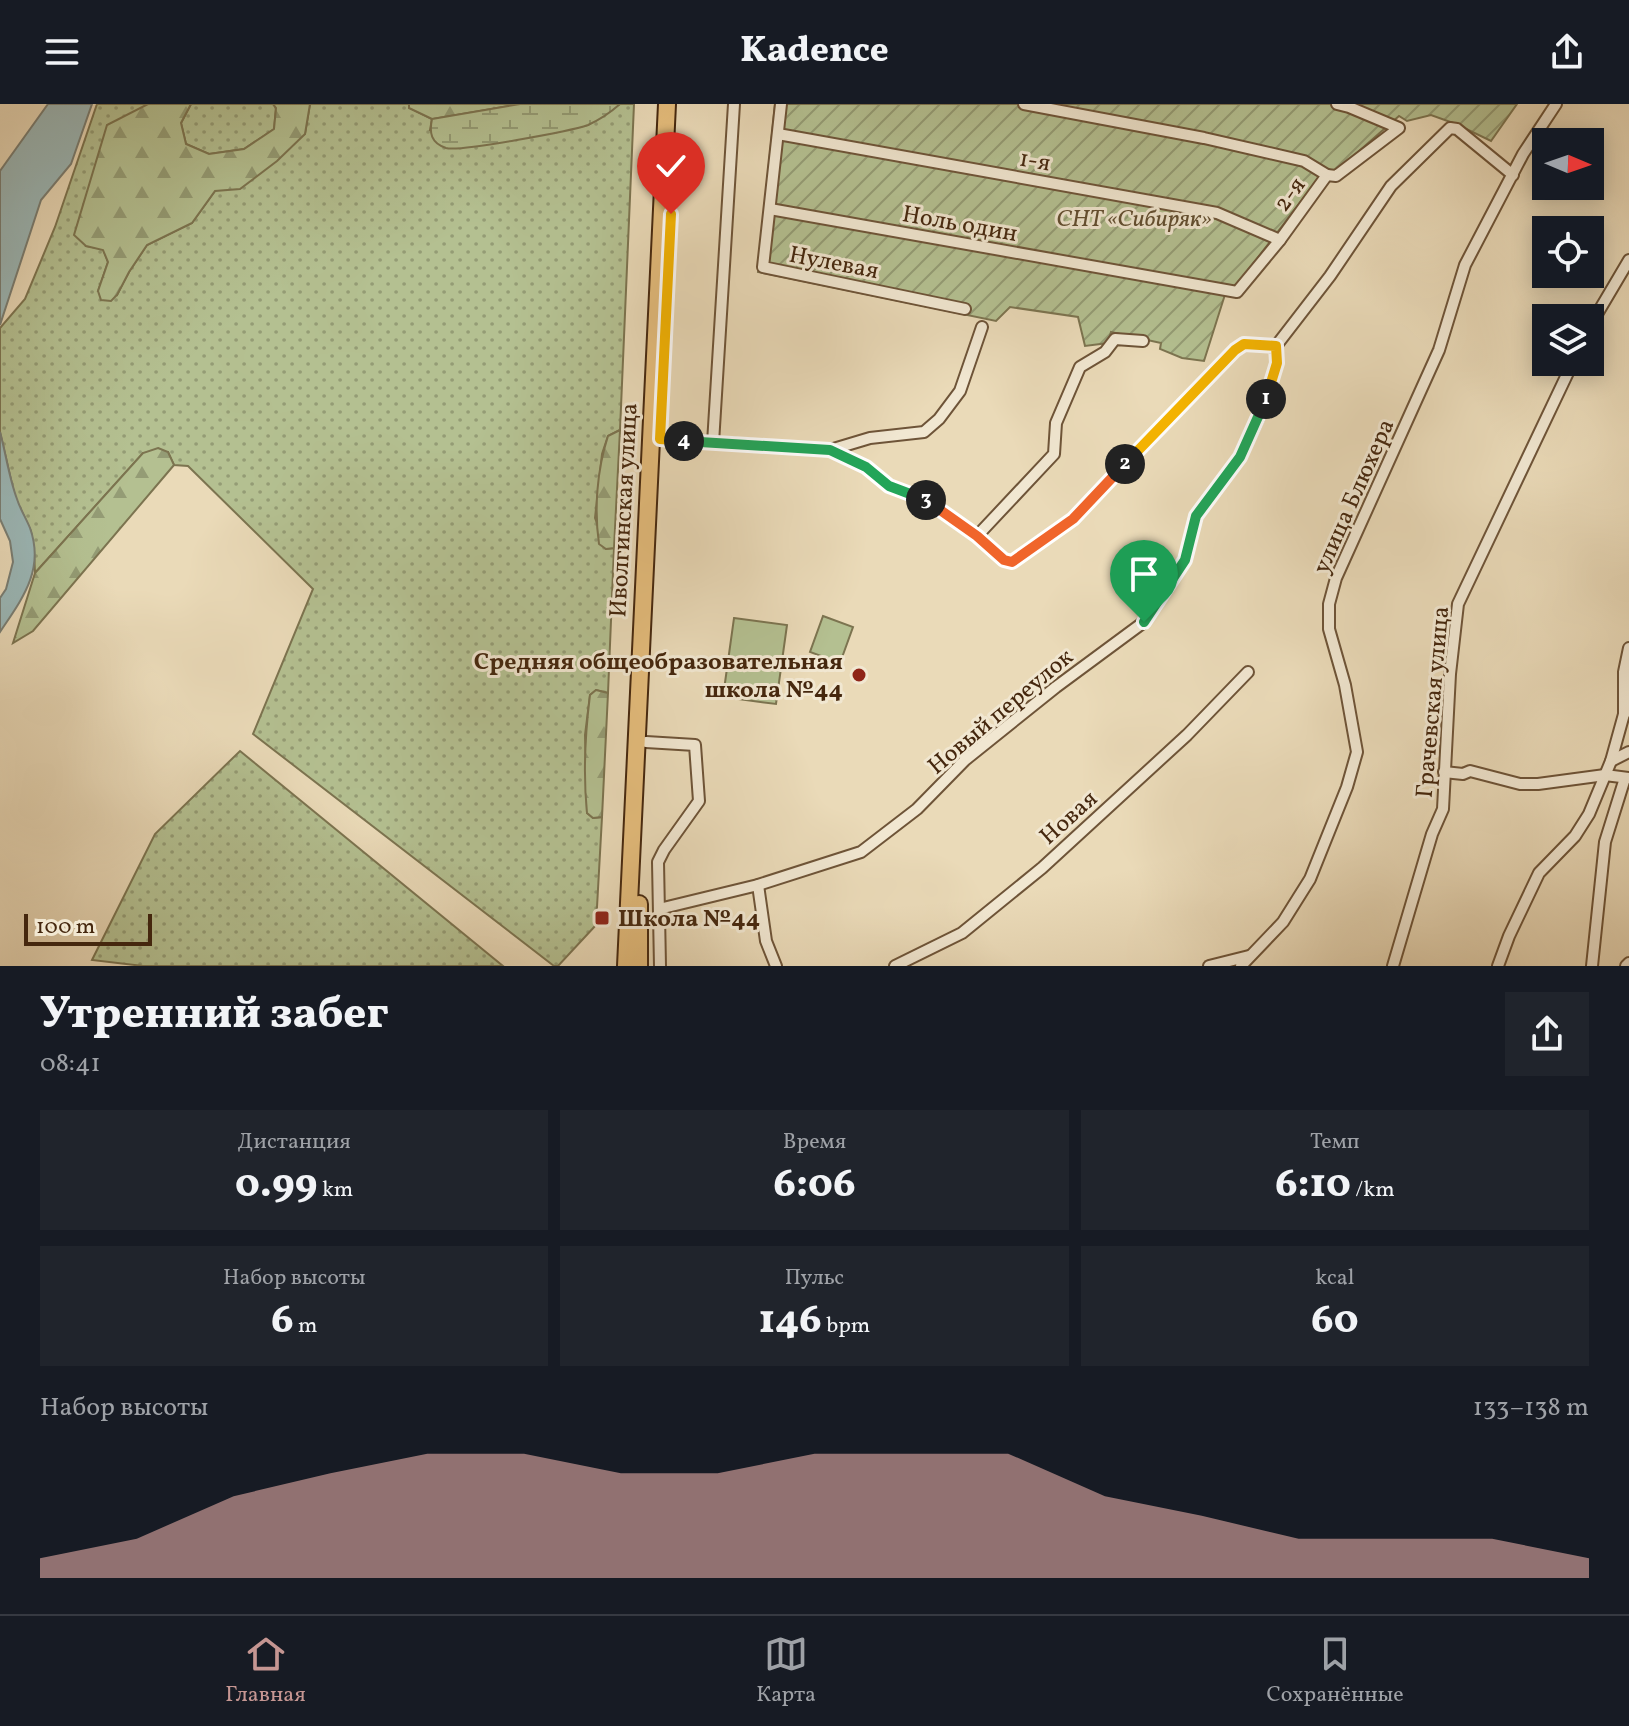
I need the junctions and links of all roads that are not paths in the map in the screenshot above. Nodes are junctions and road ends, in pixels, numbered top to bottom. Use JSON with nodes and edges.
{"nodes":[{"id":1,"x":667,"y":104,"type":"edge"},
{"id":2,"x":676,"y":104,"type":"edge"},
{"id":3,"x":734,"y":104,"type":"edge"},
{"id":4,"x":781,"y":104,"type":"edge"},
{"id":5,"x":1024,"y":104,"type":"edge"},
{"id":6,"x":1337,"y":104,"type":"edge"},
{"id":7,"x":1556,"y":104,"type":"edge"},
{"id":8,"x":778,"y":134,"type":"junction"},
{"id":9,"x":1327,"y":175,"type":"junction"},
{"id":10,"x":1513,"y":175,"type":"junction"},
{"id":11,"x":770,"y":209,"type":"junction"},
{"id":12,"x":1280,"y":240,"type":"junction"},
{"id":13,"x":1629,"y":260,"type":"edge"},
{"id":14,"x":1237,"y":292,"type":"joint"},
{"id":15,"x":1601,"y":304,"type":"edge"},
{"id":16,"x":965,"y":309,"type":"dead end"},
{"id":17,"x":982,"y":327,"type":"dead end"},
{"id":18,"x":1143,"y":341,"type":"dead end"},
{"id":19,"x":1276,"y":346,"type":"junction"},
{"id":20,"x":1566,"y":376,"type":"edge"},
{"id":21,"x":660,"y":439,"type":"junction"},
{"id":22,"x":713,"y":443,"type":"junction"},
{"id":23,"x":830,"y":450,"type":"junction"},
{"id":24,"x":977,"y":536,"type":"junction"},
{"id":25,"x":1629,"y":648,"type":"edge"},
{"id":26,"x":1248,"y":672,"type":"dead end"},
{"id":27,"x":1627,"y":712,"type":"edge"},
{"id":28,"x":646,"y":742,"type":"junction"},
{"id":29,"x":1629,"y":752,"type":"edge"},
{"id":30,"x":1611,"y":761,"type":"junction"},
{"id":31,"x":1444,"y":772,"type":"junction"},
{"id":32,"x":1605,"y":775,"type":"junction"},
{"id":33,"x":1627,"y":778,"type":"edge"},
{"id":34,"x":758,"y":885,"type":"junction"},
{"id":35,"x":659,"y":909,"type":"junction"},
{"id":36,"x":1253,"y":954,"type":"junction"},
{"id":37,"x":626,"y":966,"type":"edge"},
{"id":38,"x":639,"y":966,"type":"edge"},
{"id":39,"x":660,"y":966,"type":"edge"},
{"id":40,"x":776,"y":966,"type":"edge"},
{"id":41,"x":895,"y":966,"type":"edge"},
{"id":42,"x":1209,"y":966,"type":"edge"},
{"id":43,"x":1241,"y":966,"type":"edge"},
{"id":44,"x":1393,"y":966,"type":"edge"},
{"id":45,"x":1498,"y":966,"type":"edge"},
{"id":46,"x":1592,"y":966,"type":"edge"}],
"edges":[{"from":1,"to":37,"type":"main road","name":"Иволгинская улица"},
{"from":2,"to":21,"type":"main road","name":"Иволгинская улица"},
{"from":3,"to":22,"type":"street"},
{"from":4,"to":8,"type":"street","name":"Нулевая"},
{"from":5,"to":9,"type":"street","name":"2-я"},
{"from":6,"to":9,"type":"street"},
{"from":7,"to":10,"type":"street","name":"улица Блюхера"},
{"from":8,"to":11,"type":"street","name":"Нулевая"},
{"from":8,"to":12,"type":"street","name":"1-я"},
{"from":9,"to":12,"type":"street","name":"2-я"},
{"from":10,"to":19,"type":"street","name":"Новый переулок"},
{"from":10,"to":36,"type":"street","name":"улица Блюхера"},
{"from":11,"to":14,"type":"street","name":"Ноль один"},
{"from":11,"to":16,"type":"street","name":"Нулевая"},
{"from":12,"to":14,"type":"street","name":"2-я"},
{"from":13,"to":15,"type":"street"},
{"from":17,"to":23,"type":"street"},
{"from":18,"to":24,"type":"street"},
{"from":19,"to":24,"type":"street"},
{"from":19,"to":34,"type":"street","name":"Новый переулок"},
{"from":20,"to":31,"type":"street","name":"Грачевская улица"},
{"from":21,"to":22,"type":"street"},
{"from":21,"to":28,"type":"main road","name":"Иволгинская улица"},
{"from":22,"to":23,"type":"street"},
{"from":23,"to":24,"type":"street"},
{"from":25,"to":27,"type":"street"},
{"from":26,"to":41,"type":"street","name":"Новая"},
{"from":27,"to":30,"type":"street"},
{"from":28,"to":35,"type":"street"},
{"from":28,"to":38,"type":"main road","name":"Иволгинская улица"},
{"from":29,"to":30,"type":"street"},
{"from":30,"to":32,"type":"street"},
{"from":31,"to":32,"type":"street"},
{"from":31,"to":44,"type":"street","name":"Грачевская улица"},
{"from":32,"to":33,"type":"street"},
{"from":32,"to":45,"type":"street"},
{"from":33,"to":46,"type":"street"},
{"from":34,"to":35,"type":"street","name":"Новый переулок"},
{"from":34,"to":40,"type":"street"},
{"from":35,"to":39,"type":"street"},
{"from":36,"to":42,"type":"street"},
{"from":36,"to":43,"type":"street","name":"улица Блюхера"}]}
